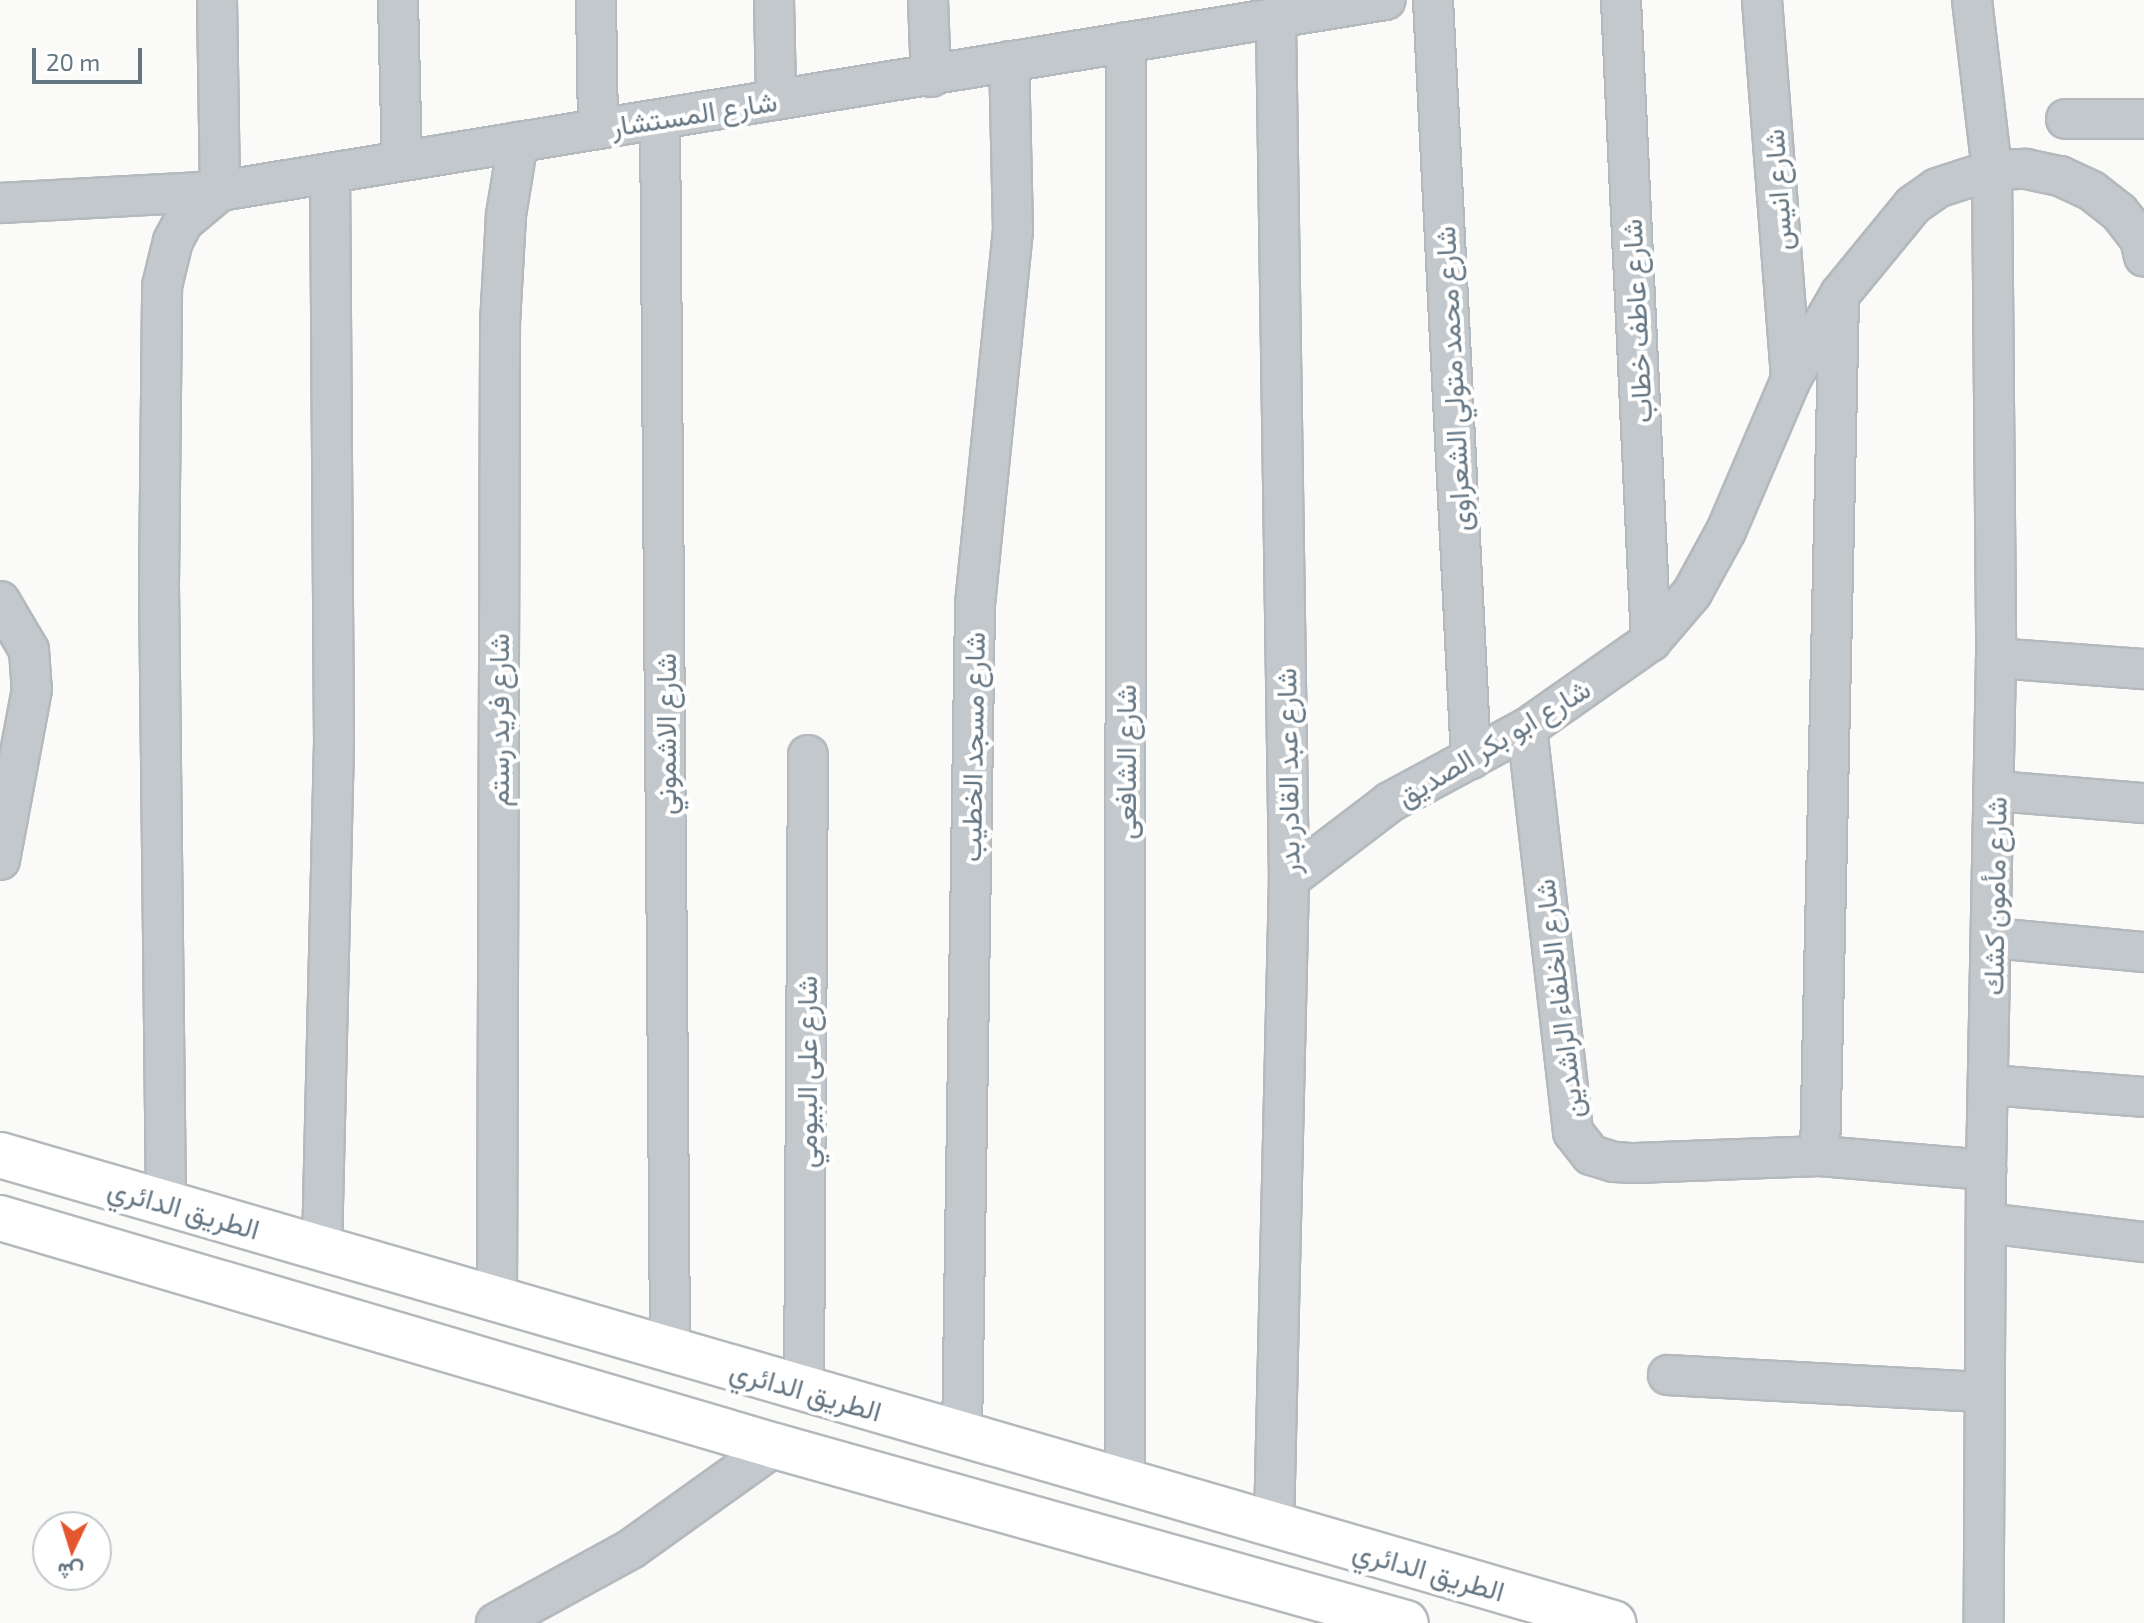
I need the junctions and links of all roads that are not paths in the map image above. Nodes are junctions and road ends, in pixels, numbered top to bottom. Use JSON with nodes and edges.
{"nodes":[{"id":1,"x":217,"y":0,"type":"edge"},
{"id":2,"x":398,"y":0,"type":"edge"},
{"id":3,"x":596,"y":0,"type":"edge"},
{"id":4,"x":774,"y":0,"type":"edge"},
{"id":5,"x":928,"y":0,"type":"edge"},
{"id":6,"x":1385,"y":0,"type":"edge"},
{"id":7,"x":1433,"y":0,"type":"edge"},
{"id":8,"x":1621,"y":0,"type":"edge"},
{"id":9,"x":1762,"y":0,"type":"edge"},
{"id":10,"x":1972,"y":0,"type":"edge"},
{"id":11,"x":1276,"y":18,"type":"junction"},
{"id":12,"x":1126,"y":42,"type":"junction"},
{"id":13,"x":1009,"y":61,"type":"junction"},
{"id":14,"x":931,"y":77,"type":"junction"},
{"id":15,"x":776,"y":99,"type":"junction"},
{"id":16,"x":660,"y":119,"type":"junction"},
{"id":17,"x":2066,"y":119,"type":"dead end"},
{"id":18,"x":2144,"y":119,"type":"edge"},
{"id":19,"x":598,"y":129,"type":"junction"},
{"id":20,"x":518,"y":142,"type":"junction"},
{"id":21,"x":402,"y":161,"type":"junction"},
{"id":22,"x":1992,"y":170,"type":"junction"},
{"id":23,"x":330,"y":173,"type":"junction"},
{"id":24,"x":220,"y":191,"type":"junction"},
{"id":25,"x":0,"y":203,"type":"edge"},
{"id":26,"x":2144,"y":257,"type":"edge"},
{"id":27,"x":1840,"y":294,"type":"junction"},
{"id":28,"x":1791,"y":379,"type":"junction"},
{"id":29,"x":0,"y":601,"type":"edge"},
{"id":30,"x":1651,"y":641,"type":"junction"},
{"id":31,"x":1996,"y":658,"type":"junction"},
{"id":32,"x":2144,"y":669,"type":"edge"},
{"id":33,"x":1527,"y":728,"type":"junction"},
{"id":34,"x":808,"y":755,"type":"dead end"},
{"id":35,"x":1471,"y":759,"type":"junction"},
{"id":36,"x":1997,"y":791,"type":"junction"},
{"id":37,"x":2144,"y":803,"type":"edge"},
{"id":38,"x":0,"y":860,"type":"edge"},
{"id":39,"x":1289,"y":879,"type":"junction"},
{"id":40,"x":1993,"y":938,"type":"junction"},
{"id":41,"x":2144,"y":952,"type":"edge"},
{"id":42,"x":1989,"y":1085,"type":"junction"},
{"id":43,"x":2144,"y":1097,"type":"edge"},
{"id":44,"x":0,"y":1155,"type":"edge"},
{"id":45,"x":1820,"y":1156,"type":"junction"},
{"id":46,"x":1986,"y":1170,"type":"junction"},
{"id":47,"x":166,"y":1203,"type":"junction"},
{"id":48,"x":0,"y":1218,"type":"edge"},
{"id":49,"x":1986,"y":1223,"type":"junction"},
{"id":50,"x":2144,"y":1242,"type":"edge"},
{"id":51,"x":322,"y":1248,"type":"junction"},
{"id":52,"x":497,"y":1299,"type":"junction"},
{"id":53,"x":670,"y":1350,"type":"junction"},
{"id":54,"x":1668,"y":1375,"type":"dead end"},
{"id":55,"x":804,"y":1389,"type":"junction"},
{"id":56,"x":1985,"y":1392,"type":"junction"},
{"id":57,"x":962,"y":1435,"type":"junction"},
{"id":58,"x":775,"y":1446,"type":"junction"},
{"id":59,"x":1031,"y":1455,"type":"junction"},
{"id":60,"x":1125,"y":1482,"type":"junction"},
{"id":61,"x":1014,"y":1513,"type":"junction"},
{"id":62,"x":1274,"y":1525,"type":"junction"},
{"id":63,"x":496,"y":1623,"type":"edge"},
{"id":64,"x":1406,"y":1623,"type":"edge"},
{"id":65,"x":1613,"y":1623,"type":"edge"},
{"id":66,"x":1984,"y":1623,"type":"edge"}],
"edges":[{"from":1,"to":24,"type":"street"},
{"from":2,"to":21,"type":"street"},
{"from":3,"to":19,"type":"street"},
{"from":4,"to":15,"type":"street"},
{"from":5,"to":14,"type":"street"},
{"from":6,"to":11,"type":"street","name":"شارع المستشار"},
{"from":7,"to":35,"type":"street","name":"شارع محمد متولي الشعراوى"},
{"from":8,"to":30,"type":"street","name":"شارع عاطف خطاب"},
{"from":9,"to":28,"type":"street","name":"شارع انيس"},
{"from":10,"to":22,"type":"street","name":"شارع مأمون كشك"},
{"from":11,"to":12,"type":"street","name":"شارع المستشار"},
{"from":11,"to":39,"type":"street","name":"شارع عبد القادر بدر"},
{"from":12,"to":13,"type":"street","name":"شارع المستشار"},
{"from":12,"to":60,"type":"street","name":"شارع الشافعى"},
{"from":13,"to":14,"type":"street","name":"شارع المستشار"},
{"from":13,"to":57,"type":"street","name":"شارع مسجد الخطيب"},
{"from":14,"to":15,"type":"street","name":"شارع المستشار"},
{"from":15,"to":16,"type":"street","name":"شارع المستشار"},
{"from":16,"to":19,"type":"street","name":"شارع المستشار"},
{"from":16,"to":53,"type":"street","name":"شارع الاشموني"},
{"from":17,"to":18,"type":"street"},
{"from":19,"to":20,"type":"street","name":"شارع المستشار"},
{"from":20,"to":21,"type":"street","name":"شارع المستشار"},
{"from":20,"to":52,"type":"street","name":"شارع فريد رستم"},
{"from":21,"to":23,"type":"street","name":"شارع المستشار"},
{"from":22,"to":26,"type":"street","name":"شارع ابو بكر الصديق"},
{"from":22,"to":27,"type":"street","name":"شارع ابو بكر الصديق"},
{"from":22,"to":31,"type":"street","name":"شارع مأمون كشك"},
{"from":23,"to":24,"type":"street","name":"شارع المستشار"},
{"from":23,"to":51,"type":"street"},
{"from":24,"to":25,"type":"street","name":"شارع المستشار"},
{"from":24,"to":47,"type":"street"},
{"from":27,"to":28,"type":"street","name":"شارع ابو بكر الصديق"},
{"from":27,"to":45,"type":"street"},
{"from":28,"to":30,"type":"street","name":"شارع ابو بكر الصديق"},
{"from":29,"to":38,"type":"street"},
{"from":30,"to":33,"type":"street","name":"شارع ابو بكر الصديق"},
{"from":31,"to":32,"type":"street"},
{"from":31,"to":36,"type":"street","name":"شارع مأمون كشك"},
{"from":33,"to":35,"type":"street","name":"شارع ابو بكر الصديق"},
{"from":33,"to":45,"type":"street","name":"شارع الخلفاء الراشدين"},
{"from":34,"to":55,"type":"street","name":"شارع على البيومي"},
{"from":35,"to":39,"type":"street","name":"شارع ابو بكر الصديق"},
{"from":36,"to":37,"type":"street"},
{"from":36,"to":40,"type":"street","name":"شارع مأمون كشك"},
{"from":39,"to":62,"type":"street","name":"شارع عبد القادر بدر"},
{"from":40,"to":41,"type":"street"},
{"from":40,"to":42,"type":"street","name":"شارع مأمون كشك"},
{"from":42,"to":43,"type":"street"},
{"from":42,"to":46,"type":"street","name":"شارع مأمون كشك"},
{"from":44,"to":47,"type":"highway","name":"الطريق الدائري"},
{"from":45,"to":46,"type":"street","name":"شارع الخلفاء الراشدين"},
{"from":46,"to":49,"type":"street","name":"شارع مأمون كشك"},
{"from":47,"to":51,"type":"highway","name":"الطريق الدائري"},
{"from":48,"to":58,"type":"highway","name":"الطريق الدائري"},
{"from":49,"to":50,"type":"street"},
{"from":49,"to":56,"type":"street","name":"شارع مأمون كشك"},
{"from":51,"to":52,"type":"highway","name":"الطريق الدائري"},
{"from":52,"to":53,"type":"highway","name":"الطريق الدائري"},
{"from":53,"to":55,"type":"highway","name":"الطريق الدائري"},
{"from":54,"to":56,"type":"street"},
{"from":55,"to":57,"type":"highway","name":"الطريق الدائري"},
{"from":56,"to":66,"type":"street","name":"شارع مأمون كشك"},
{"from":57,"to":59,"type":"highway","name":"الطريق الدائري"},
{"from":58,"to":61,"type":"highway","name":"الطريق الدائري"},
{"from":58,"to":63,"type":"street"},
{"from":59,"to":60,"type":"highway","name":"الطريق الدائري"},
{"from":59,"to":61,"type":"highway"},
{"from":60,"to":62,"type":"highway","name":"الطريق الدائري"},
{"from":61,"to":64,"type":"highway","name":"الطريق الدائري"},
{"from":62,"to":65,"type":"highway","name":"الطريق الدائري"}]}
